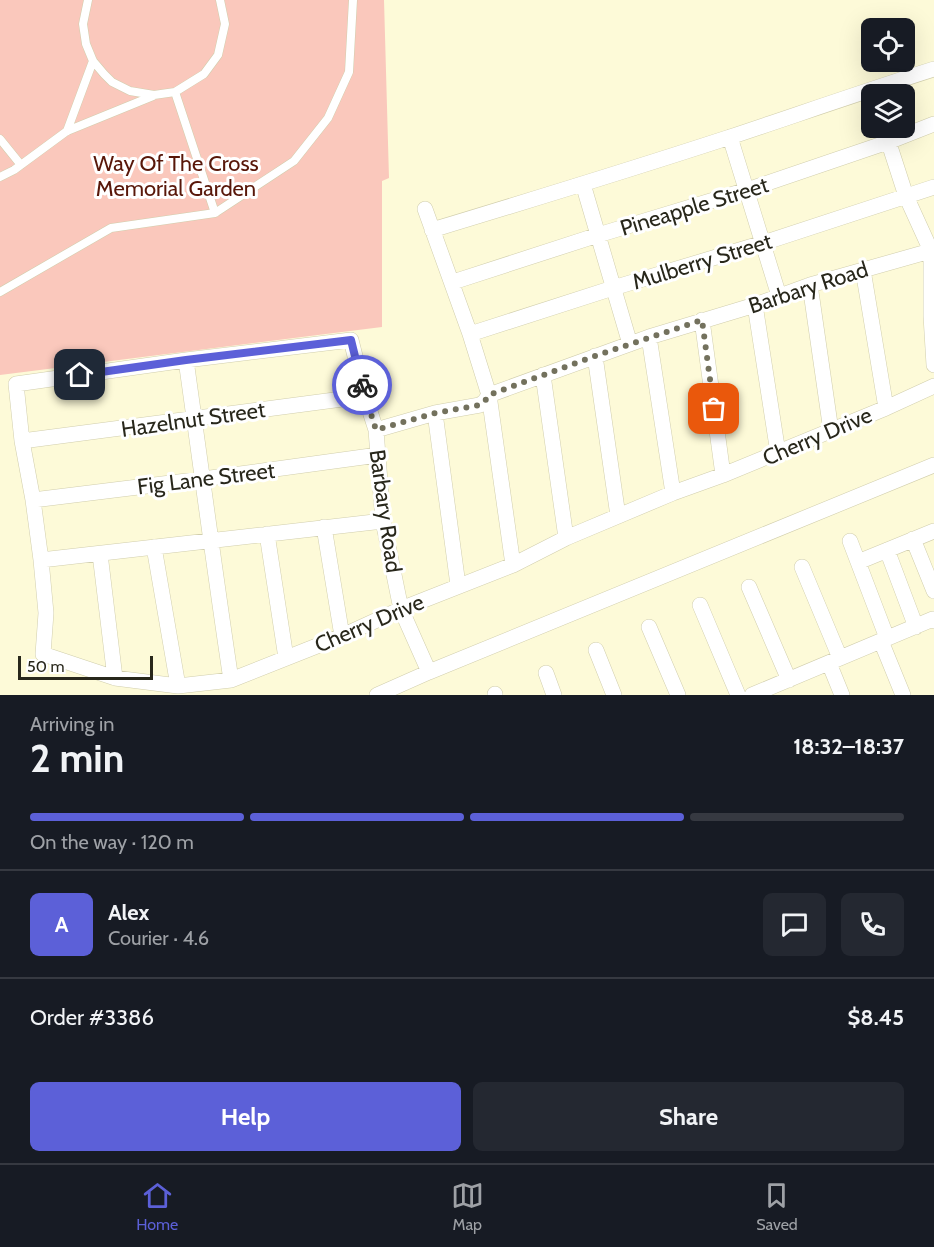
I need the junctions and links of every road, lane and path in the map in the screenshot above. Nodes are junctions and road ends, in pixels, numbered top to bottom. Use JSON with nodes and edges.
{"nodes":[{"id":1,"x":88,"y":0,"type":"edge"},
{"id":2,"x":220,"y":0,"type":"edge"},
{"id":3,"x":353,"y":0,"type":"edge"},
{"id":4,"x":93,"y":61,"type":"junction"},
{"id":5,"x":934,"y":69,"type":"edge"},
{"id":6,"x":894,"y":84,"type":"edge"},
{"id":7,"x":174,"y":92,"type":"junction"},
{"id":8,"x":154,"y":95,"type":"junction"},
{"id":9,"x":861,"y":95,"type":"edge"},
{"id":10,"x":934,"y":124,"type":"edge"},
{"id":11,"x":915,"y":128,"type":"edge"},
{"id":12,"x":67,"y":131,"type":"junction"},
{"id":13,"x":730,"y":137,"type":"junction"},
{"id":14,"x":878,"y":138,"type":"edge"},
{"id":15,"x":887,"y":138,"type":"edge"},
{"id":16,"x":0,"y":140,"type":"edge"},
{"id":17,"x":21,"y":165,"type":"junction"},
{"id":18,"x":0,"y":177,"type":"edge"},
{"id":19,"x":583,"y":184,"type":"junction"},
{"id":20,"x":934,"y":187,"type":"edge"},
{"id":21,"x":747,"y":190,"type":"junction"},
{"id":22,"x":906,"y":196,"type":"junction"},
{"id":23,"x":426,"y":209,"type":"dead end"},
{"id":24,"x":215,"y":213,"type":"junction"},
{"id":25,"x":432,"y":230,"type":"junction"},
{"id":26,"x":598,"y":235,"type":"junction"},
{"id":27,"x":763,"y":243,"type":"junction"},
{"id":28,"x":932,"y":250,"type":"edge"},
{"id":29,"x":863,"y":270,"type":"junction"},
{"id":30,"x":453,"y":282,"type":"junction"},
{"id":31,"x":810,"y":285,"type":"junction"},
{"id":32,"x":613,"y":288,"type":"junction"},
{"id":33,"x":0,"y":292,"type":"edge"},
{"id":34,"x":779,"y":296,"type":"junction"},
{"id":35,"x":755,"y":304,"type":"junction"},
{"id":36,"x":933,"y":316,"type":"edge"},
{"id":37,"x":702,"y":320,"type":"junction"},
{"id":38,"x":471,"y":334,"type":"junction"},
{"id":39,"x":649,"y":337,"type":"junction"},
{"id":40,"x":630,"y":344,"type":"junction"},
{"id":41,"x":595,"y":356,"type":"junction"},
{"id":42,"x":186,"y":360,"type":"junction"},
{"id":43,"x":934,"y":365,"type":"edge"},
{"id":44,"x":543,"y":375,"type":"junction"},
{"id":45,"x":934,"y":386,"type":"edge"},
{"id":46,"x":489,"y":395,"type":"junction"},
{"id":47,"x":365,"y":396,"type":"junction"},
{"id":48,"x":886,"y":408,"type":"junction"},
{"id":49,"x":435,"y":413,"type":"junction"},
{"id":50,"x":194,"y":419,"type":"junction"},
{"id":51,"x":376,"y":430,"type":"junction"},
{"id":52,"x":831,"y":431,"type":"junction"},
{"id":53,"x":22,"y":441,"type":"junction"},
{"id":54,"x":778,"y":453,"type":"junction"},
{"id":55,"x":378,"y":455,"type":"junction"},
{"id":56,"x":934,"y":465,"type":"edge"},
{"id":57,"x":723,"y":475,"type":"junction"},
{"id":58,"x":203,"y":479,"type":"junction"},
{"id":59,"x":673,"y":492,"type":"junction"},
{"id":60,"x":33,"y":500,"type":"junction"},
{"id":61,"x":618,"y":516,"type":"junction"},
{"id":62,"x":383,"y":521,"type":"junction"},
{"id":63,"x":324,"y":527,"type":"junction"},
{"id":64,"x":934,"y":531,"type":"edge"},
{"id":65,"x":267,"y":534,"type":"junction"},
{"id":66,"x":566,"y":538,"type":"junction"},
{"id":67,"x":913,"y":539,"type":"junction"},
{"id":68,"x":210,"y":540,"type":"junction"},
{"id":69,"x":850,"y":541,"type":"dead end"},
{"id":70,"x":154,"y":547,"type":"junction"},
{"id":71,"x":887,"y":550,"type":"junction"},
{"id":72,"x":100,"y":554,"type":"junction"},
{"id":73,"x":41,"y":560,"type":"junction"},
{"id":74,"x":858,"y":562,"type":"junction"},
{"id":75,"x":513,"y":565,"type":"junction"},
{"id":76,"x":802,"y":567,"type":"dead end"},
{"id":77,"x":458,"y":585,"type":"junction"},
{"id":78,"x":749,"y":587,"type":"dead end"},
{"id":79,"x":934,"y":591,"type":"edge"},
{"id":80,"x":700,"y":605,"type":"dead end"},
{"id":81,"x":401,"y":609,"type":"junction"},
{"id":82,"x":934,"y":620,"type":"edge"},
{"id":83,"x":649,"y":627,"type":"dead end"},
{"id":84,"x":916,"y":627,"type":"junction"},
{"id":85,"x":342,"y":636,"type":"junction"},
{"id":86,"x":884,"y":640,"type":"junction"},
{"id":87,"x":596,"y":650,"type":"dead end"},
{"id":88,"x":286,"y":658,"type":"junction"},
{"id":89,"x":834,"y":661,"type":"junction"},
{"id":90,"x":429,"y":672,"type":"junction"},
{"id":91,"x":546,"y":673,"type":"dead end"},
{"id":92,"x":115,"y":678,"type":"junction"},
{"id":93,"x":231,"y":681,"type":"junction"},
{"id":94,"x":178,"y":686,"type":"junction"},
{"id":95,"x":781,"y":687,"type":"edge"},
{"id":96,"x":377,"y":695,"type":"edge"},
{"id":97,"x":554,"y":695,"type":"edge"},
{"id":98,"x":614,"y":695,"type":"edge"},
{"id":99,"x":678,"y":695,"type":"edge"},
{"id":100,"x":738,"y":695,"type":"edge"},
{"id":101,"x":752,"y":695,"type":"edge"},
{"id":102,"x":842,"y":695,"type":"edge"},
{"id":103,"x":903,"y":695,"type":"edge"}],
"edges":[{"from":1,"to":4,"type":"lane"},
{"from":2,"to":7,"type":"lane"},
{"from":3,"to":24,"type":"lane"},
{"from":4,"to":8,"type":"lane"},
{"from":4,"to":12,"type":"lane"},
{"from":5,"to":6,"type":"street"},
{"from":7,"to":8,"type":"lane"},
{"from":7,"to":24,"type":"lane"},
{"from":8,"to":12,"type":"lane"},
{"from":9,"to":13,"type":"street"},
{"from":10,"to":11,"type":"street","name":"Pineapple Street"},
{"from":12,"to":17,"type":"lane"},
{"from":13,"to":19,"type":"street"},
{"from":13,"to":21,"type":"street"},
{"from":14,"to":21,"type":"street","name":"Pineapple Street"},
{"from":15,"to":22,"type":"street"},
{"from":16,"to":17,"type":"lane"},
{"from":17,"to":18,"type":"lane"},
{"from":19,"to":25,"type":"street"},
{"from":19,"to":26,"type":"street"},
{"from":20,"to":22,"type":"street","name":"Mulberry Street"},
{"from":21,"to":26,"type":"street","name":"Pineapple Street"},
{"from":21,"to":27,"type":"street"},
{"from":22,"to":27,"type":"street","name":"Mulberry Street"},
{"from":22,"to":28,"type":"street"},
{"from":23,"to":25,"type":"street"},
{"from":24,"to":33,"type":"lane"},
{"from":25,"to":30,"type":"street"},
{"from":26,"to":30,"type":"street","name":"Pineapple Street"},
{"from":26,"to":32,"type":"street"},
{"from":27,"to":32,"type":"street","name":"Mulberry Street"},
{"from":27,"to":34,"type":"street"},
{"from":28,"to":29,"type":"street","name":"Barbary Road"},
{"from":28,"to":36,"type":"street"},
{"from":29,"to":31,"type":"street","name":"Barbary Road"},
{"from":29,"to":48,"type":"street"},
{"from":30,"to":38,"type":"street"},
{"from":31,"to":34,"type":"street","name":"Barbary Road"},
{"from":31,"to":52,"type":"street"},
{"from":32,"to":38,"type":"street","name":"Mulberry Street"},
{"from":32,"to":40,"type":"street"},
{"from":34,"to":35,"type":"street","name":"Barbary Road"},
{"from":35,"to":37,"type":"street","name":"Barbary Road"},
{"from":35,"to":54,"type":"street"},
{"from":36,"to":43,"type":"street"},
{"from":37,"to":39,"type":"street","name":"Barbary Road"},
{"from":37,"to":57,"type":"street"},
{"from":38,"to":46,"type":"street"},
{"from":39,"to":40,"type":"street","name":"Barbary Road"},
{"from":39,"to":59,"type":"street"},
{"from":40,"to":41,"type":"street","name":"Barbary Road"},
{"from":41,"to":44,"type":"street","name":"Barbary Road"},
{"from":41,"to":61,"type":"street"},
{"from":42,"to":47,"type":"street"},
{"from":42,"to":50,"type":"street"},
{"from":42,"to":53,"type":"street","name":"Cherry Drive"},
{"from":44,"to":46,"type":"street","name":"Barbary Road"},
{"from":44,"to":66,"type":"street"},
{"from":45,"to":48,"type":"street","name":"Cherry Drive"},
{"from":46,"to":49,"type":"street","name":"Barbary Road"},
{"from":46,"to":75,"type":"street"},
{"from":47,"to":50,"type":"street","name":"Hazelnut Street"},
{"from":47,"to":51,"type":"street"},
{"from":48,"to":52,"type":"street","name":"Cherry Drive"},
{"from":49,"to":51,"type":"street","name":"Barbary Road"},
{"from":49,"to":77,"type":"street"},
{"from":50,"to":53,"type":"street","name":"Hazelnut Street"},
{"from":50,"to":58,"type":"street"},
{"from":51,"to":55,"type":"street","name":"Barbary Road"},
{"from":52,"to":54,"type":"street","name":"Cherry Drive"},
{"from":53,"to":60,"type":"street","name":"Cherry Drive"},
{"from":54,"to":57,"type":"street","name":"Cherry Drive"},
{"from":55,"to":58,"type":"street","name":"Fig Lane Street"},
{"from":55,"to":62,"type":"street","name":"Barbary Road"},
{"from":56,"to":90,"type":"street"},
{"from":57,"to":59,"type":"street","name":"Cherry Drive"},
{"from":58,"to":60,"type":"street","name":"Fig Lane Street"},
{"from":58,"to":68,"type":"street"},
{"from":59,"to":61,"type":"street","name":"Cherry Drive"},
{"from":60,"to":73,"type":"street","name":"Cherry Drive"},
{"from":61,"to":66,"type":"street","name":"Cherry Drive"},
{"from":62,"to":63,"type":"street"},
{"from":62,"to":81,"type":"street","name":"Barbary Road"},
{"from":63,"to":65,"type":"street"},
{"from":63,"to":85,"type":"street"},
{"from":64,"to":67,"type":"street"},
{"from":65,"to":68,"type":"street"},
{"from":65,"to":88,"type":"street"},
{"from":66,"to":75,"type":"street","name":"Cherry Drive"},
{"from":67,"to":71,"type":"street"},
{"from":67,"to":79,"type":"street"},
{"from":68,"to":70,"type":"street"},
{"from":68,"to":93,"type":"street"},
{"from":69,"to":74,"type":"street"},
{"from":70,"to":72,"type":"street"},
{"from":70,"to":94,"type":"street"},
{"from":71,"to":74,"type":"street"},
{"from":71,"to":84,"type":"street"},
{"from":72,"to":73,"type":"street"},
{"from":72,"to":92,"type":"street"},
{"from":73,"to":92,"type":"street","name":"Cherry Drive"},
{"from":74,"to":86,"type":"street"},
{"from":75,"to":77,"type":"street","name":"Cherry Drive"},
{"from":76,"to":89,"type":"street"},
{"from":77,"to":81,"type":"street","name":"Cherry Drive"},
{"from":78,"to":95,"type":"street"},
{"from":80,"to":100,"type":"street"},
{"from":81,"to":85,"type":"street","name":"Cherry Drive"},
{"from":81,"to":90,"type":"street","name":"Barbary Road"},
{"from":82,"to":84,"type":"street"},
{"from":83,"to":99,"type":"street"},
{"from":84,"to":86,"type":"street"},
{"from":85,"to":88,"type":"street","name":"Cherry Drive"},
{"from":86,"to":89,"type":"street"},
{"from":86,"to":103,"type":"street"},
{"from":87,"to":98,"type":"street"},
{"from":88,"to":93,"type":"street","name":"Cherry Drive"},
{"from":89,"to":95,"type":"street"},
{"from":89,"to":102,"type":"street"},
{"from":90,"to":96,"type":"street"},
{"from":91,"to":97,"type":"street"},
{"from":92,"to":94,"type":"street","name":"Cherry Drive"},
{"from":93,"to":94,"type":"street","name":"Cherry Drive"},
{"from":95,"to":101,"type":"street"}]}
